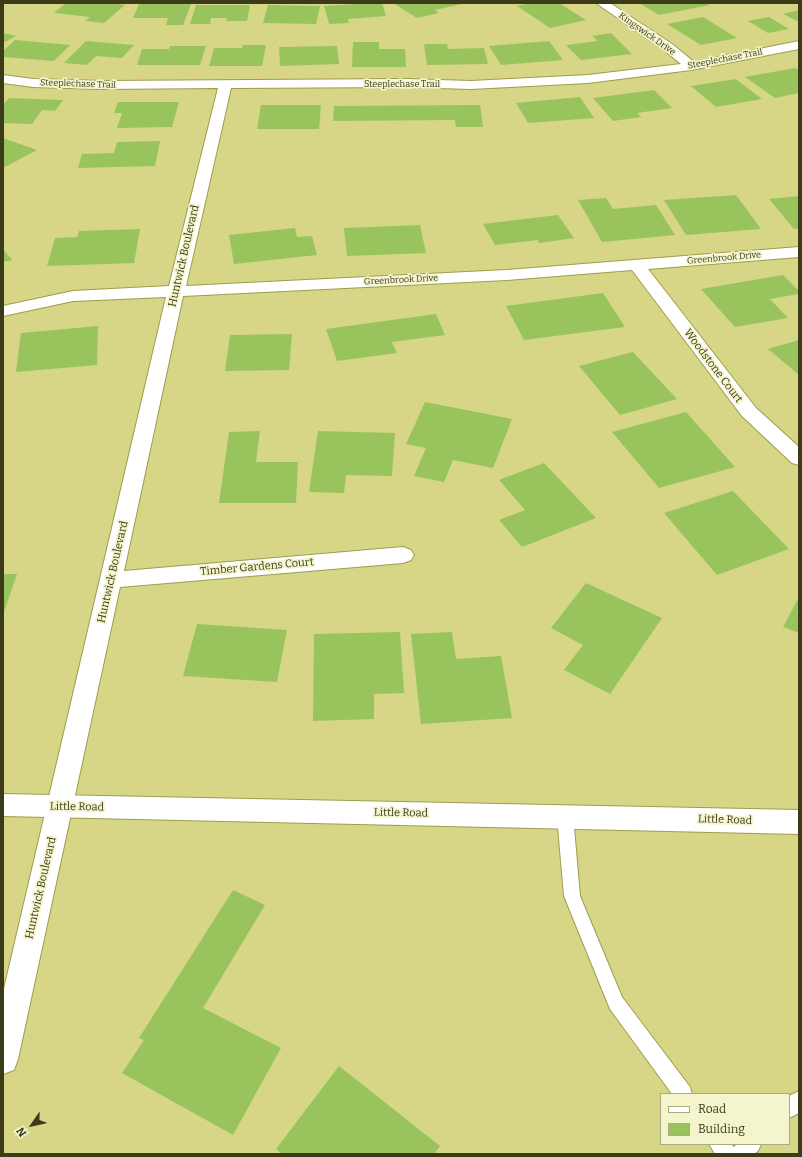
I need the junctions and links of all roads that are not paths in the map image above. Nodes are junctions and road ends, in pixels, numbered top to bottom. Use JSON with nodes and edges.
{"nodes":[{"id":1,"x":602,"y":3,"type":"edge"},
{"id":2,"x":799,"y":45,"type":"edge"},
{"id":3,"x":690,"y":66,"type":"junction"},
{"id":4,"x":3,"y":80,"type":"edge"},
{"id":5,"x":225,"y":85,"type":"junction"},
{"id":6,"x":799,"y":252,"type":"edge"},
{"id":7,"x":637,"y":265,"type":"junction"},
{"id":8,"x":176,"y":291,"type":"junction"},
{"id":9,"x":3,"y":311,"type":"edge"},
{"id":10,"x":799,"y":458,"type":"edge"},
{"id":11,"x":403,"y":555,"type":"dead end"},
{"id":12,"x":111,"y":580,"type":"junction"},
{"id":13,"x":3,"y":806,"type":"edge"},
{"id":14,"x":60,"y":807,"type":"junction"},
{"id":15,"x":565,"y":816,"type":"junction"},
{"id":16,"x":799,"y":822,"type":"edge"},
{"id":17,"x":3,"y":1060,"type":"edge"},
{"id":18,"x":682,"y":1093,"type":"edge"},
{"id":19,"x":799,"y":1100,"type":"edge"},
{"id":20,"x":790,"y":1108,"type":"edge"},
{"id":21,"x":720,"y":1145,"type":"edge"},
{"id":22,"x":750,"y":1145,"type":"edge"},
{"id":23,"x":727,"y":1154,"type":"edge"},
{"id":24,"x":740,"y":1154,"type":"edge"}],
"edges":[{"from":1,"to":3,"type":"street","name":"Kingswick Drive"},
{"from":2,"to":3,"type":"street","name":"Steeplechase Trail"},
{"from":3,"to":5,"type":"street","name":"Steeplechase Trail"},
{"from":4,"to":5,"type":"street","name":"Steeplechase Trail"},
{"from":5,"to":8,"type":"street","name":"Huntwick Boulevard"},
{"from":6,"to":7,"type":"street","name":"Greenbrook Drive"},
{"from":7,"to":8,"type":"street","name":"Greenbrook Drive"},
{"from":7,"to":10,"type":"street","name":"Woodstone Court"},
{"from":8,"to":9,"type":"street","name":"Greenbrook Drive"},
{"from":8,"to":12,"type":"street","name":"Huntwick Boulevard"},
{"from":11,"to":12,"type":"street","name":"Timber Gardens Court"},
{"from":12,"to":14,"type":"street","name":"Huntwick Boulevard"},
{"from":13,"to":14,"type":"street","name":"Little Road"},
{"from":14,"to":15,"type":"street","name":"Little Road"},
{"from":14,"to":17,"type":"street","name":"Huntwick Boulevard"},
{"from":15,"to":16,"type":"street","name":"Little Road"},
{"from":15,"to":18,"type":"lane"},
{"from":19,"to":20,"type":"lane"},
{"from":21,"to":23,"type":"lane"},
{"from":22,"to":24,"type":"lane"}]}
